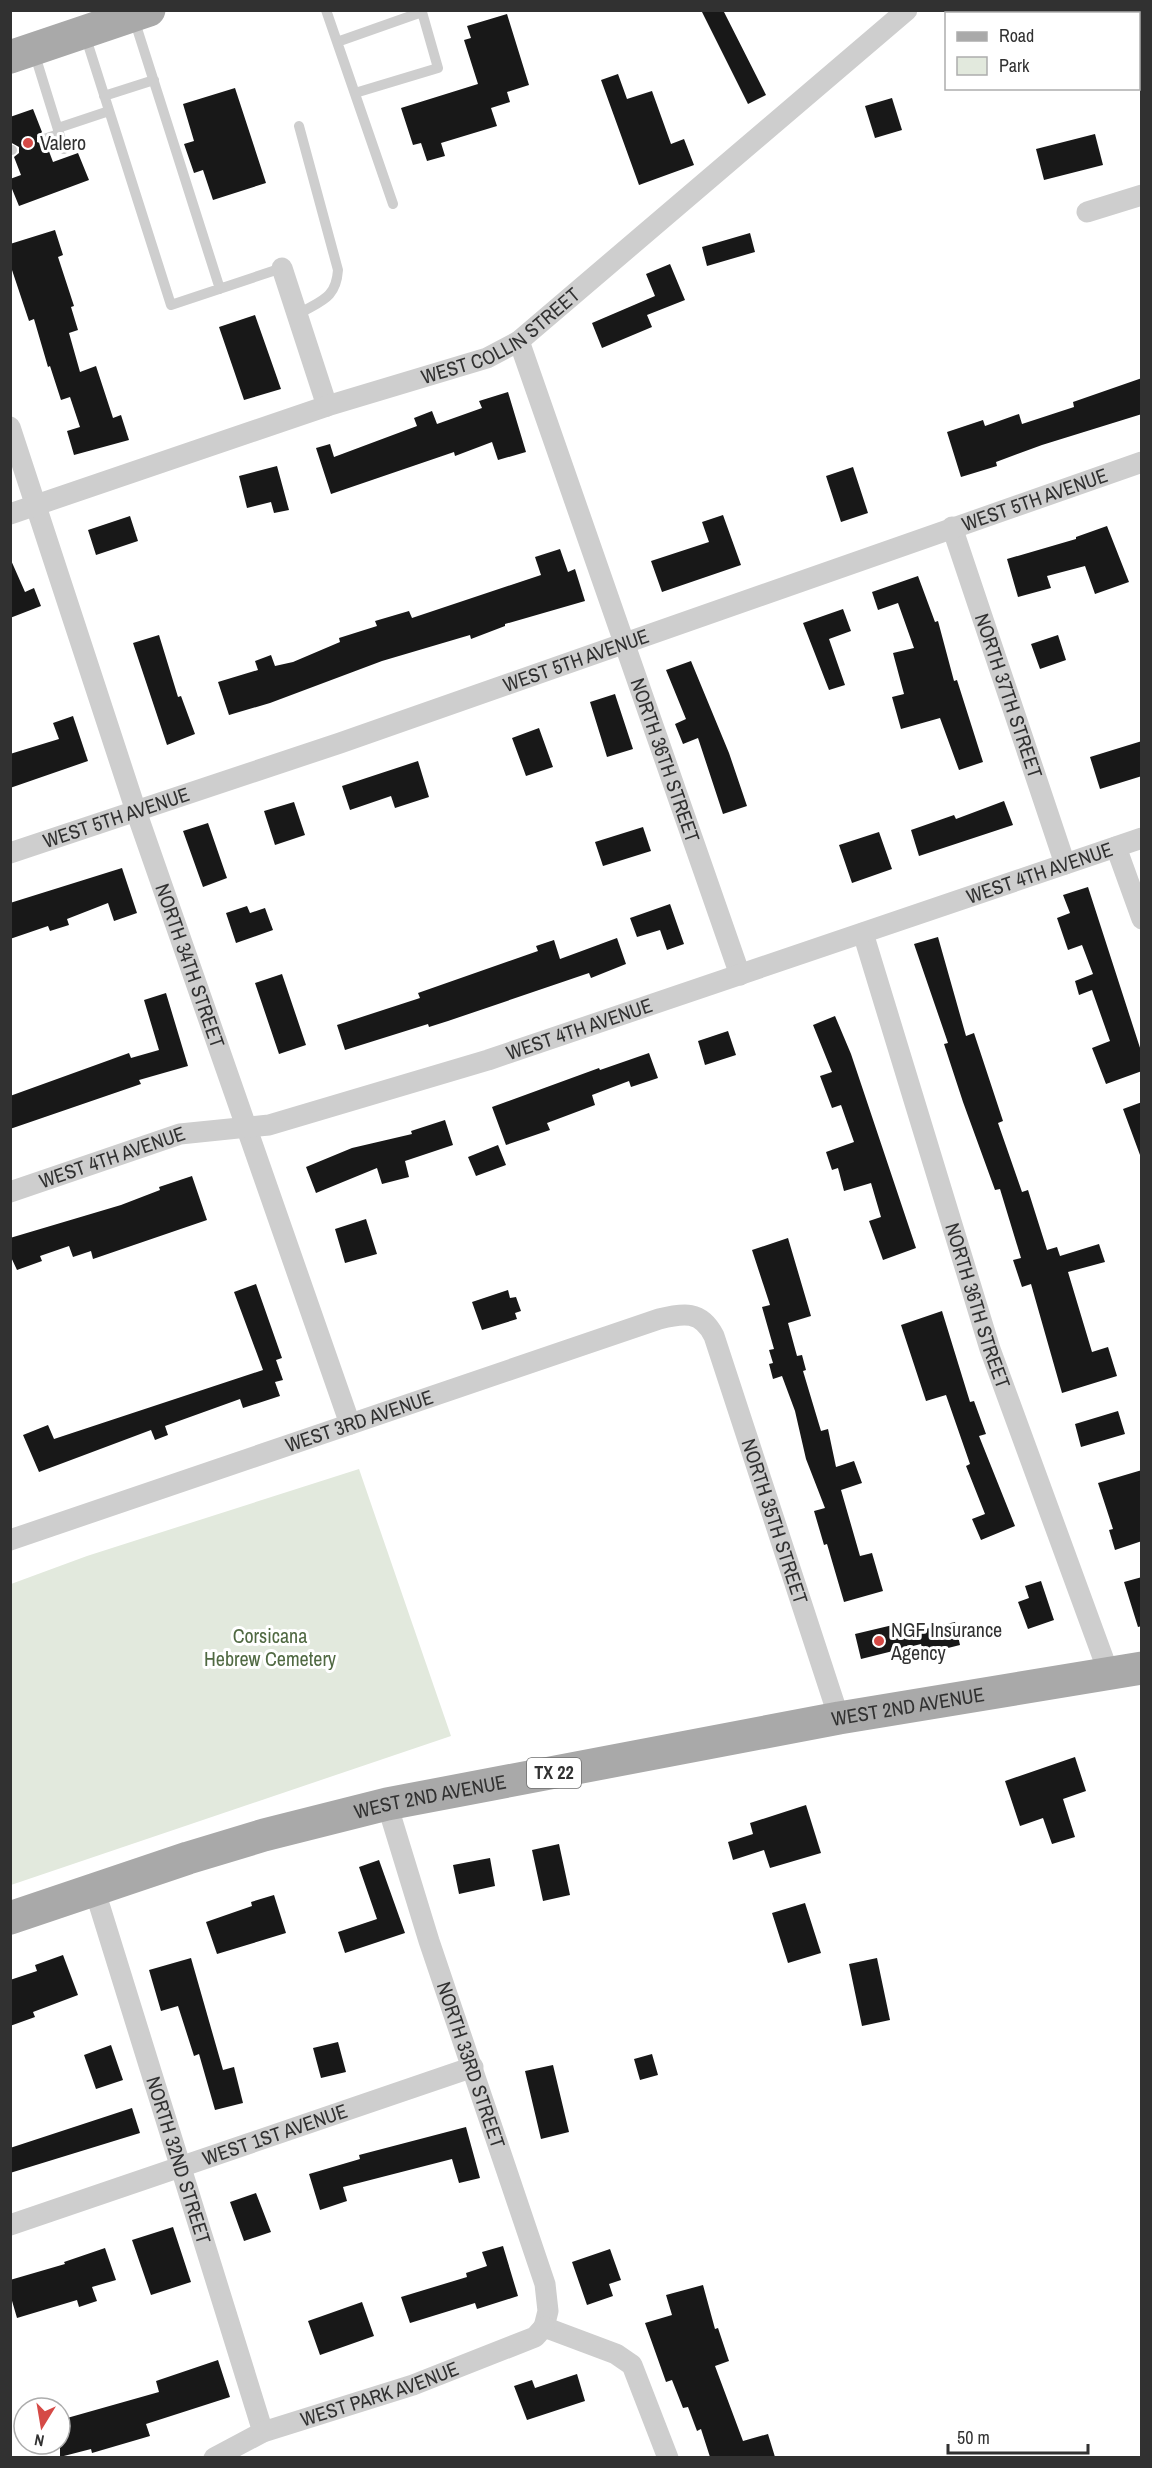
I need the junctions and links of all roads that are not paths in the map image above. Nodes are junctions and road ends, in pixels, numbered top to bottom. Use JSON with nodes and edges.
{"nodes":[{"id":1,"x":326,"y":10,"type":"edge"},
{"id":2,"x":907,"y":10,"type":"edge"},
{"id":3,"x":141,"y":13,"type":"edge"},
{"id":4,"x":84,"y":32,"type":"junction"},
{"id":5,"x":337,"y":42,"type":"junction"},
{"id":6,"x":22,"y":53,"type":"edge"},
{"id":7,"x":154,"y":80,"type":"junction"},
{"id":8,"x":355,"y":93,"type":"junction"},
{"id":9,"x":104,"y":96,"type":"junction"},
{"id":10,"x":109,"y":111,"type":"junction"},
{"id":11,"x":299,"y":126,"type":"dead end"},
{"id":12,"x":58,"y":131,"type":"junction"},
{"id":13,"x":44,"y":139,"type":"dead end"},
{"id":14,"x":64,"y":149,"type":"dead end"},
{"id":15,"x":1142,"y":195,"type":"edge"},
{"id":16,"x":393,"y":204,"type":"dead end"},
{"id":17,"x":1087,"y":212,"type":"dead end"},
{"id":18,"x":282,"y":268,"type":"joint"},
{"id":19,"x":220,"y":289,"type":"junction"},
{"id":20,"x":297,"y":315,"type":"junction"},
{"id":21,"x":519,"y":341,"type":"junction"},
{"id":22,"x":327,"y":406,"type":"junction"},
{"id":23,"x":10,"y":427,"type":"edge"},
{"id":24,"x":1142,"y":462,"type":"edge"},
{"id":25,"x":36,"y":506,"type":"junction"},
{"id":26,"x":10,"y":514,"type":"edge"},
{"id":27,"x":952,"y":527,"type":"junction"},
{"id":28,"x":623,"y":642,"type":"junction"},
{"id":29,"x":136,"y":811,"type":"junction"},
{"id":30,"x":1142,"y":838,"type":"edge"},
{"id":31,"x":1116,"y":847,"type":"junction"},
{"id":32,"x":10,"y":854,"type":"edge"},
{"id":33,"x":1065,"y":864,"type":"junction"},
{"id":34,"x":1142,"y":919,"type":"edge"},
{"id":35,"x":863,"y":933,"type":"junction"},
{"id":36,"x":740,"y":975,"type":"junction"},
{"id":37,"x":245,"y":1127,"type":"junction"},
{"id":38,"x":10,"y":1192,"type":"edge"},
{"id":39,"x":708,"y":1324,"type":"joint"},
{"id":40,"x":350,"y":1424,"type":"junction"},
{"id":41,"x":10,"y":1540,"type":"edge"},
{"id":42,"x":1142,"y":1668,"type":"edge"},
{"id":43,"x":1109,"y":1674,"type":"junction"},
{"id":44,"x":839,"y":1718,"type":"junction"},
{"id":45,"x":387,"y":1804,"type":"junction"},
{"id":46,"x":94,"y":1888,"type":"junction"},
{"id":47,"x":10,"y":1918,"type":"edge"},
{"id":48,"x":472,"y":2067,"type":"junction"},
{"id":49,"x":181,"y":2169,"type":"junction"},
{"id":50,"x":10,"y":2225,"type":"edge"},
{"id":51,"x":544,"y":2327,"type":"junction"},
{"id":52,"x":263,"y":2432,"type":"junction"},
{"id":53,"x":214,"y":2457,"type":"edge"},
{"id":54,"x":668,"y":2457,"type":"edge"}],
"edges":[{"from":1,"to":5,"type":"lane"},
{"from":2,"to":21,"type":"street","name":"WEST COLLIN STREET"},
{"from":3,"to":4,"type":"main road"},
{"from":3,"to":7,"type":"lane"},
{"from":4,"to":6,"type":"main road"},
{"from":4,"to":9,"type":"lane"},
{"from":5,"to":8,"type":"lane"},
{"from":5,"to":8,"type":"lane"},
{"from":6,"to":12,"type":"lane"},
{"from":7,"to":9,"type":"lane"},
{"from":7,"to":19,"type":"lane"},
{"from":8,"to":16,"type":"lane"},
{"from":9,"to":10,"type":"lane"},
{"from":10,"to":12,"type":"lane"},
{"from":10,"to":19,"type":"lane"},
{"from":11,"to":20,"type":"lane"},
{"from":12,"to":13,"type":"lane"},
{"from":12,"to":14,"type":"lane"},
{"from":15,"to":17,"type":"street"},
{"from":18,"to":19,"type":"lane"},
{"from":18,"to":20,"type":"street"},
{"from":20,"to":22,"type":"street"},
{"from":21,"to":22,"type":"street","name":"WEST COLLIN STREET"},
{"from":21,"to":28,"type":"street","name":"NORTH 36TH STREET"},
{"from":22,"to":25,"type":"street","name":"WEST COLLIN STREET"},
{"from":23,"to":25,"type":"street","name":"NORTH 34TH STREET"},
{"from":24,"to":27,"type":"street","name":"WEST 5TH AVENUE"},
{"from":25,"to":26,"type":"street","name":"WEST COLLIN STREET"},
{"from":25,"to":29,"type":"street","name":"NORTH 34TH STREET"},
{"from":27,"to":28,"type":"street","name":"WEST 5TH AVENUE"},
{"from":27,"to":33,"type":"street","name":"NORTH 37TH STREET"},
{"from":28,"to":29,"type":"street","name":"WEST 5TH AVENUE"},
{"from":28,"to":36,"type":"street","name":"NORTH 36TH STREET"},
{"from":29,"to":32,"type":"street","name":"WEST 5TH AVENUE"},
{"from":29,"to":37,"type":"street","name":"NORTH 34TH STREET"},
{"from":30,"to":31,"type":"street","name":"WEST 4TH AVENUE"},
{"from":31,"to":33,"type":"street","name":"WEST 4TH AVENUE"},
{"from":31,"to":34,"type":"street"},
{"from":33,"to":35,"type":"street","name":"WEST 4TH AVENUE"},
{"from":35,"to":36,"type":"street","name":"WEST 4TH AVENUE"},
{"from":35,"to":43,"type":"street","name":"NORTH 36TH STREET"},
{"from":36,"to":37,"type":"street","name":"WEST 4TH AVENUE"},
{"from":37,"to":38,"type":"street","name":"WEST 4TH AVENUE"},
{"from":37,"to":40,"type":"street","name":"NORTH 34TH STREET"},
{"from":39,"to":40,"type":"street","name":"WEST 3RD AVENUE"},
{"from":39,"to":44,"type":"street","name":"NORTH 35TH STREET"},
{"from":40,"to":41,"type":"street","name":"WEST 3RD AVENUE"},
{"from":42,"to":43,"type":"main road","number":"TX 22"},
{"from":43,"to":44,"type":"main road","name":"WEST 2ND AVENUE","number":"TX 22"},
{"from":44,"to":45,"type":"main road","name":"WEST 2ND AVENUE","number":"TX 22"},
{"from":45,"to":46,"type":"main road","name":"WEST 2ND AVENUE","number":"TX 22"},
{"from":45,"to":48,"type":"street","name":"NORTH 33RD STREET"},
{"from":46,"to":47,"type":"main road","name":"WEST 2ND AVENUE","number":"TX 22"},
{"from":46,"to":49,"type":"street","name":"NORTH 32ND STREET"},
{"from":48,"to":49,"type":"street","name":"WEST 1ST AVENUE"},
{"from":48,"to":51,"type":"street","name":"NORTH 33RD STREET"},
{"from":49,"to":50,"type":"street","name":"WEST 1ST AVENUE"},
{"from":49,"to":52,"type":"street","name":"NORTH 32ND STREET"},
{"from":51,"to":52,"type":"street","name":"WEST PARK AVENUE"},
{"from":51,"to":54,"type":"street"},
{"from":52,"to":53,"type":"street","name":"WEST PARK AVENUE"}]}
